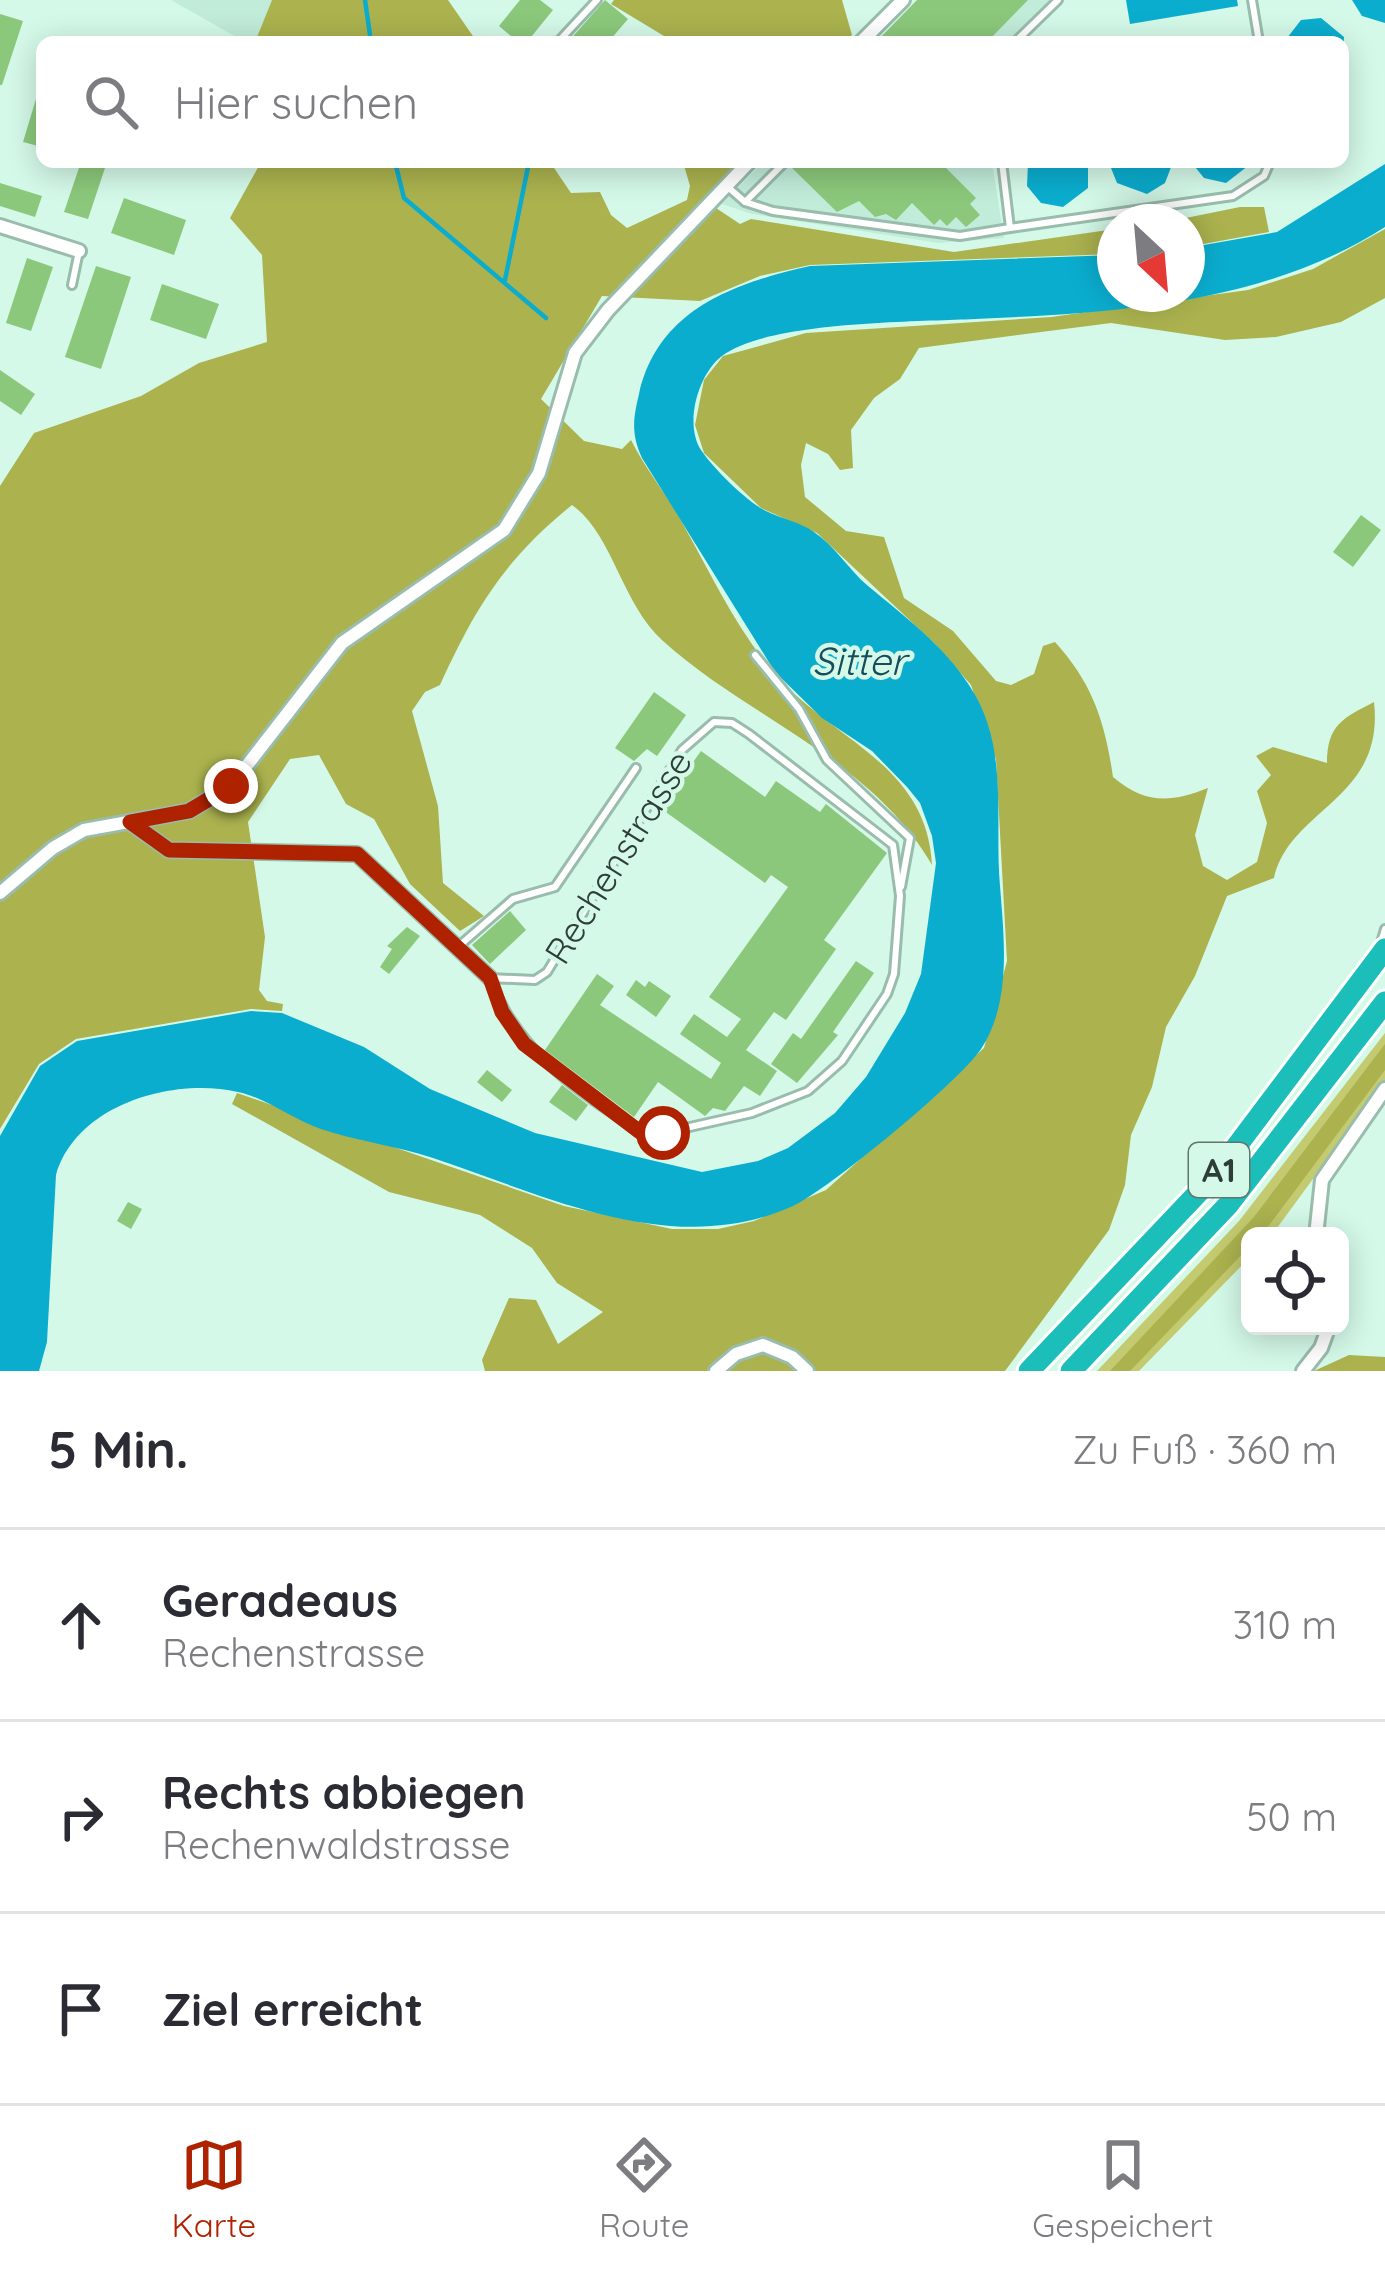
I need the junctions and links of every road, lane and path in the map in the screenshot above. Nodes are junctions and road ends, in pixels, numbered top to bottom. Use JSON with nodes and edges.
{"nodes":[{"id":1,"x":902,"y":0,"type":"edge"},
{"id":2,"x":1058,"y":0,"type":"edge"},
{"id":3,"x":1252,"y":0,"type":"edge"},
{"id":4,"x":593,"y":2,"type":"edge"},
{"id":5,"x":563,"y":36,"type":"edge"},
{"id":6,"x":867,"y":36,"type":"edge"},
{"id":7,"x":1021,"y":36,"type":"edge"},
{"id":8,"x":1257,"y":36,"type":"edge"},
{"id":9,"x":743,"y":168,"type":"edge"},
{"id":10,"x":778,"y":168,"type":"edge"},
{"id":11,"x":1003,"y":168,"type":"edge"},
{"id":12,"x":1267,"y":168,"type":"edge"},
{"id":13,"x":727,"y":185,"type":"junction"},
{"id":14,"x":745,"y":202,"type":"junction"},
{"id":15,"x":0,"y":226,"type":"edge"},
{"id":16,"x":1010,"y":228,"type":"junction"},
{"id":17,"x":79,"y":251,"type":"joint"},
{"id":18,"x":72,"y":285,"type":"dead end"},
{"id":19,"x":755,"y":655,"type":"dead end"},
{"id":20,"x":636,"y":768,"type":"dead end"},
{"id":21,"x":130,"y":822,"type":"junction"},
{"id":22,"x":0,"y":893,"type":"edge"},
{"id":23,"x":900,"y":896,"type":"junction"},
{"id":24,"x":1385,"y":929,"type":"edge"},
{"id":25,"x":458,"y":947,"type":"junction"},
{"id":26,"x":1379,"y":958,"type":"edge"},
{"id":27,"x":490,"y":978,"type":"junction"},
{"id":28,"x":1385,"y":1002,"type":"edge"},
{"id":29,"x":1385,"y":1089,"type":"edge"},
{"id":30,"x":1317,"y":1227,"type":"edge"},
{"id":31,"x":1324,"y":1335,"type":"edge"},
{"id":32,"x":716,"y":1371,"type":"edge"},
{"id":33,"x":807,"y":1371,"type":"edge"},
{"id":34,"x":1029,"y":1371,"type":"edge"},
{"id":35,"x":1071,"y":1371,"type":"edge"},
{"id":36,"x":1303,"y":1371,"type":"edge"}],
"edges":[{"from":1,"to":6,"type":"street"},
{"from":2,"to":7,"type":"lane"},
{"from":3,"to":8,"type":"lane"},
{"from":4,"to":5,"type":"lane"},
{"from":9,"to":13,"type":"street"},
{"from":10,"to":14,"type":"lane"},
{"from":11,"to":16,"type":"lane"},
{"from":12,"to":16,"type":"lane"},
{"from":13,"to":14,"type":"lane"},
{"from":13,"to":21,"type":"street"},
{"from":14,"to":16,"type":"lane"},
{"from":15,"to":17,"type":"street"},
{"from":17,"to":18,"type":"lane"},
{"from":19,"to":23,"type":"lane"},
{"from":20,"to":25,"type":"lane"},
{"from":21,"to":22,"type":"street"},
{"from":21,"to":25,"type":"street","name":"Rechenstrasse"},
{"from":23,"to":27,"type":"lane","name":"Rechenstrasse"},
{"from":23,"to":27,"type":"lane","name":"Rechenstrasse"},
{"from":24,"to":26,"type":"lane"},
{"from":25,"to":27,"type":"street","name":"Rechenstrasse"},
{"from":26,"to":34,"type":"highway","number":"A1"},
{"from":28,"to":35,"type":"highway","number":"A1"},
{"from":29,"to":30,"type":"street"},
{"from":31,"to":36,"type":"street"},
{"from":32,"to":33,"type":"street"}]}
